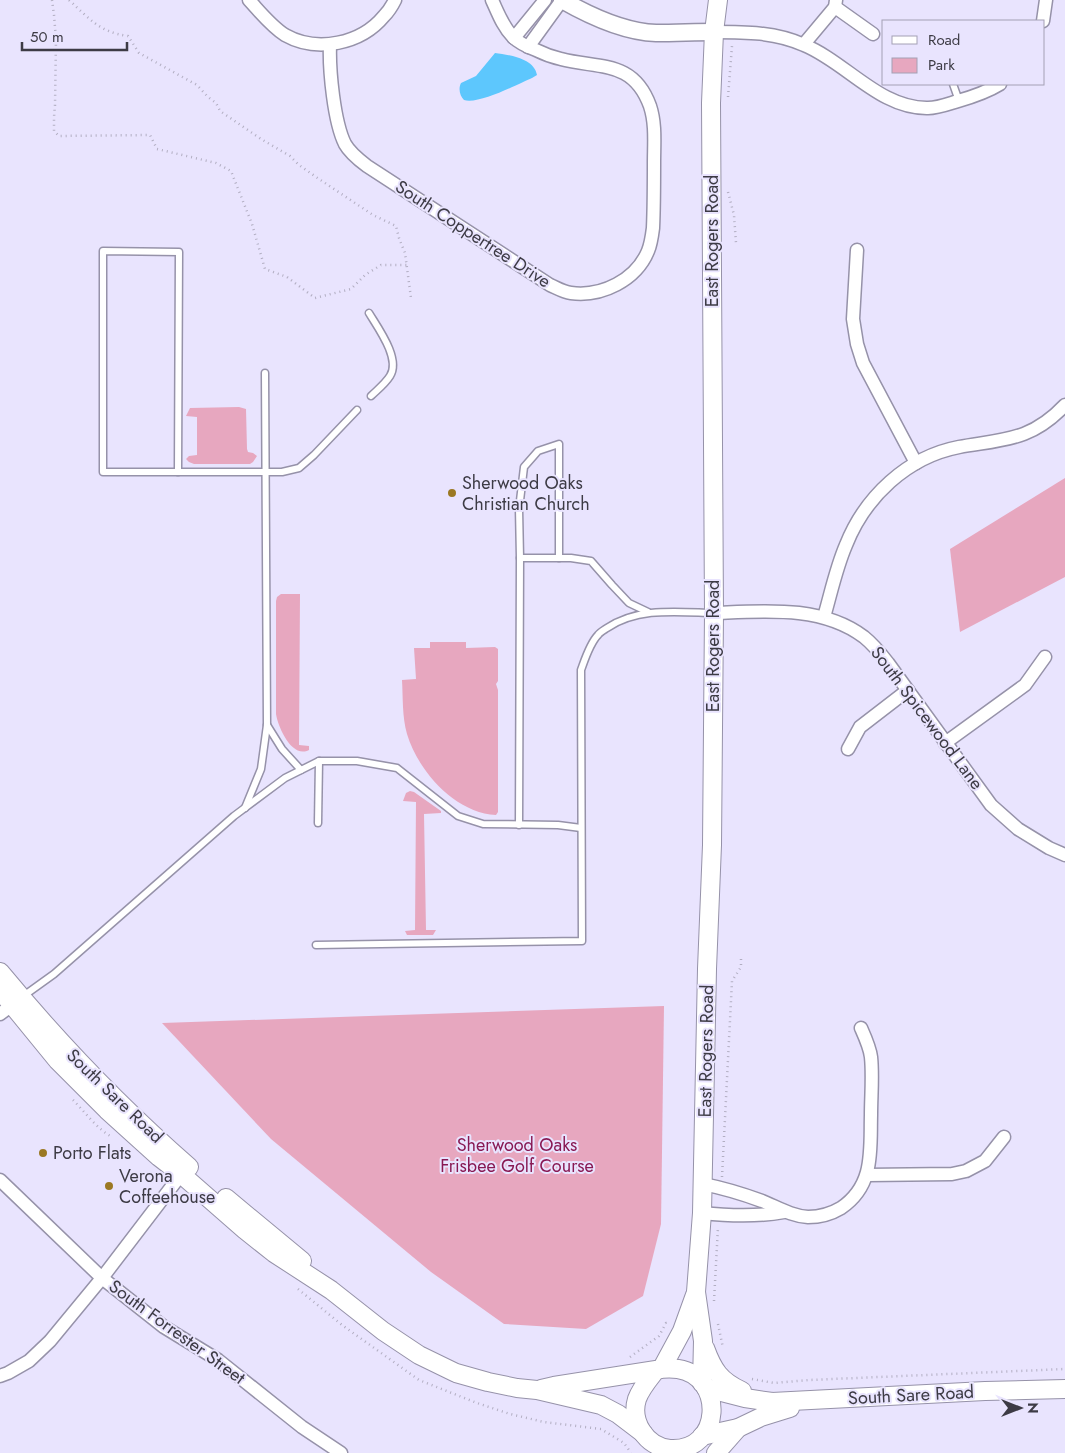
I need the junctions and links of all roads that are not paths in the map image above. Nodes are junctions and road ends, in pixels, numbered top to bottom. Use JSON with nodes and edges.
{"nodes":[{"id":1,"x":249,"y":0,"type":"edge"},
{"id":2,"x":395,"y":0,"type":"edge"},
{"id":3,"x":492,"y":0,"type":"edge"},
{"id":4,"x":545,"y":0,"type":"edge"},
{"id":5,"x":562,"y":0,"type":"edge"},
{"id":6,"x":718,"y":0,"type":"edge"},
{"id":7,"x":1046,"y":0,"type":"edge"},
{"id":8,"x":835,"y":4,"type":"edge"},
{"id":9,"x":1043,"y":20,"type":"edge"},
{"id":10,"x":714,"y":32,"type":"junction"},
{"id":11,"x":873,"y":34,"type":"dead end"},
{"id":12,"x":514,"y":38,"type":"junction"},
{"id":13,"x":330,"y":44,"type":"junction"},
{"id":14,"x":804,"y":44,"type":"junction"},
{"id":15,"x":528,"y":47,"type":"junction"},
{"id":16,"x":952,"y":85,"type":"edge"},
{"id":17,"x":998,"y":85,"type":"edge"},
{"id":18,"x":959,"y":101,"type":"junction"},
{"id":19,"x":858,"y":250,"type":"dead end"},
{"id":20,"x":369,"y":313,"type":"dead end"},
{"id":21,"x":265,"y":373,"type":"dead end"},
{"id":22,"x":371,"y":396,"type":"dead end"},
{"id":23,"x":1065,"y":405,"type":"edge"},
{"id":24,"x":357,"y":410,"type":"dead end"},
{"id":25,"x":916,"y":463,"type":"junction"},
{"id":26,"x":178,"y":472,"type":"junction"},
{"id":27,"x":265,"y":472,"type":"junction"},
{"id":28,"x":520,"y":558,"type":"junction"},
{"id":29,"x":559,"y":558,"type":"junction"},
{"id":30,"x":648,"y":612,"type":"junction"},
{"id":31,"x":714,"y":612,"type":"junction"},
{"id":32,"x":824,"y":617,"type":"junction"},
{"id":33,"x":1045,"y":657,"type":"dead end"},
{"id":34,"x":908,"y":690,"type":"junction"},
{"id":35,"x":267,"y":725,"type":"junction"},
{"id":36,"x":945,"y":743,"type":"junction"},
{"id":37,"x":848,"y":749,"type":"dead end"},
{"id":38,"x":319,"y":762,"type":"junction"},
{"id":39,"x":301,"y":770,"type":"junction"},
{"id":40,"x":245,"y":808,"type":"junction"},
{"id":41,"x":318,"y":823,"type":"dead end"},
{"id":42,"x":519,"y":825,"type":"junction"},
{"id":43,"x":581,"y":828,"type":"junction"},
{"id":44,"x":1065,"y":855,"type":"edge"},
{"id":45,"x":316,"y":945,"type":"dead end"},
{"id":46,"x":0,"y":972,"type":"edge"},
{"id":47,"x":0,"y":990,"type":"edge"},
{"id":48,"x":11,"y":1006,"type":"edge"},
{"id":49,"x":861,"y":1028,"type":"dead end"},
{"id":50,"x":1004,"y":1136,"type":"dead end"},
{"id":51,"x":185,"y":1170,"type":"junction"},
{"id":52,"x":866,"y":1175,"type":"junction"},
{"id":53,"x":0,"y":1180,"type":"edge"},
{"id":54,"x":703,"y":1184,"type":"junction"},
{"id":55,"x":702,"y":1212,"type":"junction"},
{"id":56,"x":784,"y":1212,"type":"junction"},
{"id":57,"x":102,"y":1278,"type":"junction"},
{"id":58,"x":696,"y":1292,"type":"junction"},
{"id":59,"x":703,"y":1341,"type":"junction"},
{"id":60,"x":659,"y":1369,"type":"junction"},
{"id":61,"x":0,"y":1376,"type":"edge"},
{"id":62,"x":704,"y":1386,"type":"junction"},
{"id":63,"x":1065,"y":1389,"type":"edge"},
{"id":64,"x":537,"y":1390,"type":"junction"},
{"id":65,"x":762,"y":1401,"type":"junction"},
{"id":66,"x":818,"y":1401,"type":"junction"},
{"id":67,"x":738,"y":1428,"type":"junction"},
{"id":68,"x":647,"y":1441,"type":"edge"},
{"id":69,"x":697,"y":1444,"type":"edge"},
{"id":70,"x":341,"y":1453,"type":"edge"},
{"id":71,"x":716,"y":1453,"type":"edge"}],
"edges":[{"from":1,"to":13,"type":"street"},
{"from":2,"to":13,"type":"street"},
{"from":3,"to":12,"type":"street","name":"South Coppertree Drive"},
{"from":4,"to":12,"type":"street"},
{"from":5,"to":10,"type":"street"},
{"from":5,"to":15,"type":"street"},
{"from":6,"to":10,"type":"main road","name":"East Rogers Road"},
{"from":7,"to":9,"type":"street"},
{"from":8,"to":11,"type":"street"},
{"from":8,"to":14,"type":"street"},
{"from":10,"to":14,"type":"street"},
{"from":10,"to":31,"type":"main road","name":"East Rogers Road"},
{"from":12,"to":15,"type":"street","name":"South Coppertree Drive"},
{"from":13,"to":15,"type":"street","name":"South Coppertree Drive"},
{"from":14,"to":18,"type":"street"},
{"from":16,"to":18,"type":"lane"},
{"from":17,"to":18,"type":"street"},
{"from":19,"to":25,"type":"street"},
{"from":20,"to":22,"type":"lane"},
{"from":21,"to":27,"type":"lane"},
{"from":23,"to":25,"type":"street"},
{"from":24,"to":27,"type":"lane"},
{"from":25,"to":32,"type":"street"},
{"from":26,"to":26,"type":"lane"},
{"from":26,"to":27,"type":"lane"},
{"from":27,"to":35,"type":"lane"},
{"from":28,"to":29,"type":"lane"},
{"from":28,"to":29,"type":"lane"},
{"from":28,"to":42,"type":"lane"},
{"from":29,"to":30,"type":"lane"},
{"from":30,"to":31,"type":"lane"},
{"from":30,"to":43,"type":"lane"},
{"from":31,"to":32,"type":"street","name":"South Spicewood Lane"},
{"from":31,"to":54,"type":"main road","name":"East Rogers Road"},
{"from":32,"to":34,"type":"street","name":"South Spicewood Lane"},
{"from":33,"to":36,"type":"street"},
{"from":34,"to":36,"type":"street","name":"South Spicewood Lane"},
{"from":34,"to":37,"type":"street"},
{"from":35,"to":39,"type":"lane"},
{"from":35,"to":40,"type":"lane"},
{"from":36,"to":44,"type":"street","name":"South Spicewood Lane"},
{"from":38,"to":39,"type":"lane"},
{"from":38,"to":41,"type":"lane"},
{"from":38,"to":42,"type":"lane"},
{"from":39,"to":40,"type":"lane"},
{"from":40,"to":48,"type":"lane"},
{"from":42,"to":43,"type":"lane"},
{"from":43,"to":45,"type":"lane"},
{"from":46,"to":48,"type":"main road","name":"South Sare Road"},
{"from":47,"to":48,"type":"main road","name":"South Sare Road"},
{"from":48,"to":51,"type":"main road","name":"South Sare Road"},
{"from":49,"to":52,"type":"street"},
{"from":50,"to":52,"type":"street"},
{"from":51,"to":57,"type":"street"},
{"from":51,"to":64,"type":"main road","name":"South Sare Road"},
{"from":52,"to":56,"type":"street"},
{"from":53,"to":57,"type":"street","name":"South Forrester Street"},
{"from":54,"to":55,"type":"main road","name":"East Rogers Road"},
{"from":54,"to":56,"type":"street"},
{"from":55,"to":56,"type":"street"},
{"from":55,"to":58,"type":"main road","name":"East Rogers Road"},
{"from":57,"to":61,"type":"street"},
{"from":57,"to":70,"type":"street","name":"South Forrester Street"},
{"from":58,"to":59,"type":"main road","name":"East Rogers Road"},
{"from":58,"to":60,"type":"main road","name":"East Rogers Road"},
{"from":59,"to":62,"type":"main road","name":"East Rogers Road"},
{"from":59,"to":65,"type":"main road"},
{"from":60,"to":62,"type":"main road"},
{"from":60,"to":64,"type":"main road","name":"South Sare Road"},
{"from":60,"to":68,"type":"main road"},
{"from":62,"to":65,"type":"main road","name":"South Sare Road"},
{"from":62,"to":69,"type":"main road"},
{"from":63,"to":66,"type":"main road","name":"South Sare Road"},
{"from":64,"to":68,"type":"main road","name":"South Sare Road"},
{"from":65,"to":66,"type":"main road","name":"South Sare Road"},
{"from":66,"to":67,"type":"main road","name":"South Sare Road"},
{"from":67,"to":69,"type":"main road","name":"South Sare Road"},
{"from":67,"to":71,"type":"main road"},
{"from":68,"to":69,"type":"main road"}]}
